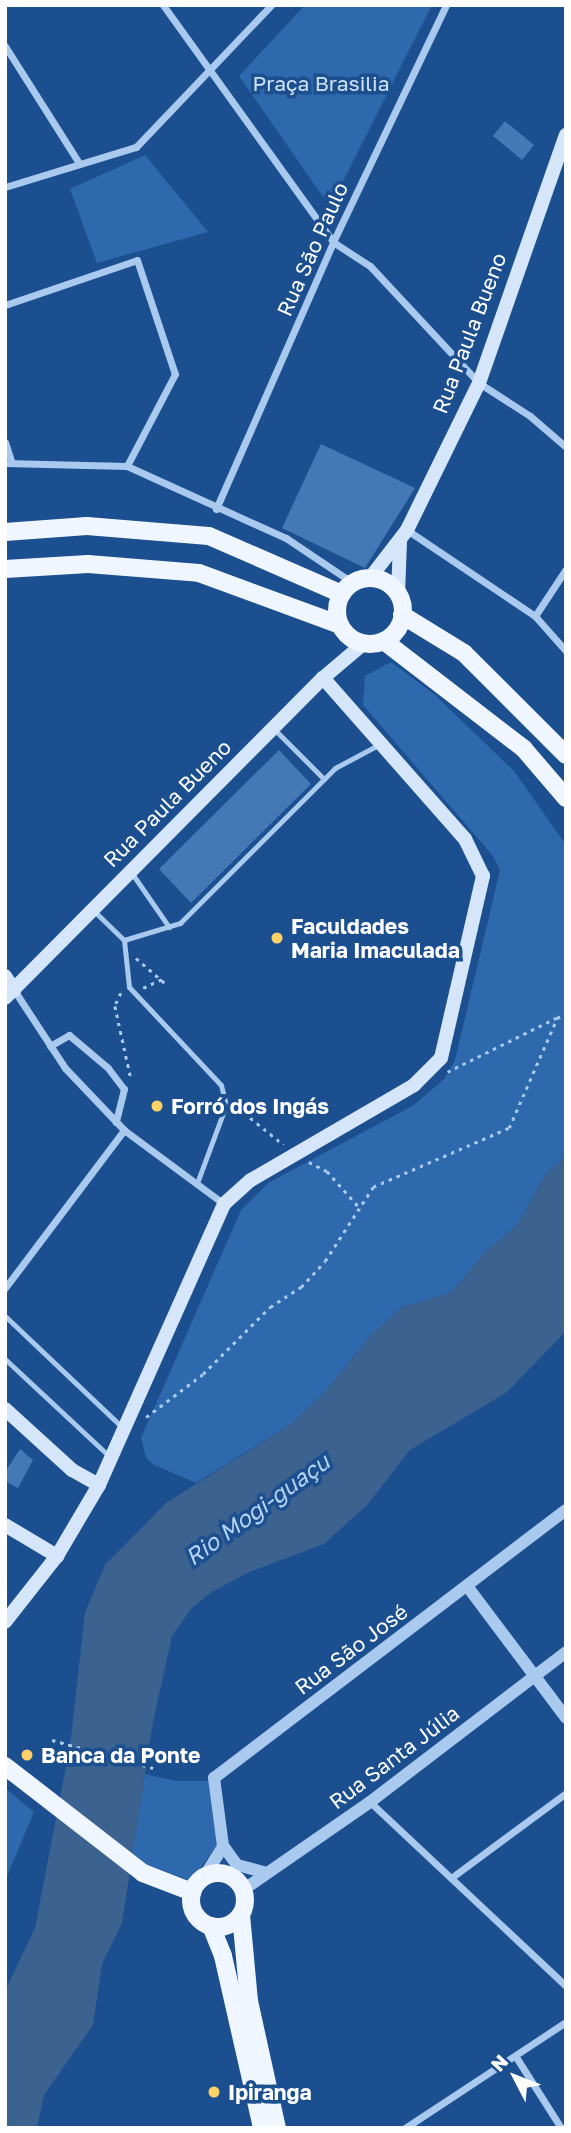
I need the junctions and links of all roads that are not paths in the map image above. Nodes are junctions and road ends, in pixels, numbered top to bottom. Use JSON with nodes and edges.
{"nodes":[{"id":1,"x":163,"y":5,"type":"edge"},
{"id":2,"x":271,"y":5,"type":"edge"},
{"id":3,"x":446,"y":5,"type":"edge"},
{"id":4,"x":5,"y":46,"type":"edge"},
{"id":5,"x":209,"y":70,"type":"junction"},
{"id":6,"x":566,"y":135,"type":"edge"},
{"id":7,"x":79,"y":163,"type":"junction"},
{"id":8,"x":5,"y":187,"type":"edge"},
{"id":9,"x":333,"y":242,"type":"junction"},
{"id":10,"x":5,"y":305,"type":"edge"},
{"id":11,"x":479,"y":383,"type":"junction"},
{"id":12,"x":5,"y":442,"type":"edge"},
{"id":13,"x":566,"y":447,"type":"edge"},
{"id":14,"x":8,"y":462,"type":"edge"},
{"id":15,"x":127,"y":466,"type":"junction"},
{"id":16,"x":216,"y":509,"type":"junction"},
{"id":17,"x":5,"y":532,"type":"edge"},
{"id":18,"x":404,"y":535,"type":"junction"},
{"id":19,"x":5,"y":569,"type":"edge"},
{"id":20,"x":566,"y":569,"type":"edge"},
{"id":21,"x":355,"y":585,"type":"junction"},
{"id":22,"x":398,"y":594,"type":"junction"},
{"id":23,"x":402,"y":615,"type":"junction"},
{"id":24,"x":535,"y":616,"type":"junction"},
{"id":25,"x":340,"y":625,"type":"junction"},
{"id":26,"x":384,"y":641,"type":"junction"},
{"id":27,"x":363,"y":644,"type":"junction"},
{"id":28,"x":566,"y":651,"type":"edge"},
{"id":29,"x":323,"y":678,"type":"junction"},
{"id":30,"x":274,"y":728,"type":"junction"},
{"id":31,"x":381,"y":743,"type":"junction"},
{"id":32,"x":566,"y":755,"type":"edge"},
{"id":33,"x":324,"y":779,"type":"junction"},
{"id":34,"x":566,"y":798,"type":"edge"},
{"id":35,"x":131,"y":872,"type":"junction"},
{"id":36,"x":93,"y":910,"type":"junction"},
{"id":37,"x":169,"y":927,"type":"junction"},
{"id":38,"x":124,"y":940,"type":"junction"},
{"id":39,"x":5,"y":976,"type":"edge"},
{"id":40,"x":9,"y":994,"type":"edge"},
{"id":41,"x":50,"y":1046,"type":"junction"},
{"id":42,"x":116,"y":1122,"type":"junction"},
{"id":43,"x":124,"y":1130,"type":"junction"},
{"id":44,"x":197,"y":1183,"type":"junction"},
{"id":45,"x":224,"y":1204,"type":"junction"},
{"id":46,"x":5,"y":1288,"type":"edge"},
{"id":47,"x":5,"y":1316,"type":"edge"},
{"id":48,"x":5,"y":1359,"type":"edge"},
{"id":49,"x":5,"y":1409,"type":"edge"},
{"id":50,"x":124,"y":1429,"type":"junction"},
{"id":51,"x":112,"y":1459,"type":"junction"},
{"id":52,"x":99,"y":1485,"type":"junction"},
{"id":53,"x":566,"y":1510,"type":"edge"},
{"id":54,"x":5,"y":1525,"type":"edge"},
{"id":55,"x":57,"y":1556,"type":"junction"},
{"id":56,"x":467,"y":1586,"type":"junction"},
{"id":57,"x":5,"y":1622,"type":"edge"},
{"id":58,"x":566,"y":1651,"type":"edge"},
{"id":59,"x":534,"y":1675,"type":"junction"},
{"id":60,"x":566,"y":1717,"type":"edge"},
{"id":61,"x":6,"y":1766,"type":"edge"},
{"id":62,"x":566,"y":1793,"type":"edge"},
{"id":63,"x":370,"y":1802,"type":"junction"},
{"id":64,"x":223,"y":1846,"type":"junction"},
{"id":65,"x":267,"y":1873,"type":"junction"},
{"id":66,"x":204,"y":1877,"type":"junction"},
{"id":67,"x":451,"y":1878,"type":"junction"},
{"id":68,"x":243,"y":1890,"type":"junction"},
{"id":69,"x":192,"y":1892,"type":"junction"},
{"id":70,"x":241,"y":1915,"type":"junction"},
{"id":71,"x":211,"y":1926,"type":"junction"},
{"id":72,"x":566,"y":1986,"type":"edge"},
{"id":73,"x":566,"y":2022,"type":"edge"},
{"id":74,"x":516,"y":2057,"type":"junction"},
{"id":75,"x":262,"y":2128,"type":"edge"},
{"id":76,"x":277,"y":2128,"type":"edge"},
{"id":77,"x":405,"y":2128,"type":"edge"},
{"id":78,"x":561,"y":2128,"type":"edge"}],
"edges":[{"from":1,"to":5,"type":"street"},
{"from":2,"to":5,"type":"street"},
{"from":3,"to":9,"type":"street","name":"Rua São Paulo"},
{"from":4,"to":7,"type":"street"},
{"from":5,"to":7,"type":"street"},
{"from":5,"to":9,"type":"street"},
{"from":6,"to":11,"type":"main road","name":"Rua Paula Bueno"},
{"from":7,"to":8,"type":"street"},
{"from":9,"to":11,"type":"street"},
{"from":9,"to":16,"type":"street","name":"Rua São Paulo"},
{"from":10,"to":15,"type":"street"},
{"from":11,"to":13,"type":"street"},
{"from":11,"to":18,"type":"main road","name":"Rua Paula Bueno"},
{"from":12,"to":14,"type":"street"},
{"from":14,"to":15,"type":"street"},
{"from":15,"to":16,"type":"street"},
{"from":16,"to":21,"type":"street"},
{"from":17,"to":21,"type":"main road"},
{"from":18,"to":21,"type":"main road","name":"Rua Paula Bueno"},
{"from":18,"to":22,"type":"main road","name":"Rua Paula Bueno"},
{"from":18,"to":24,"type":"street"},
{"from":19,"to":25,"type":"main road"},
{"from":20,"to":24,"type":"street"},
{"from":21,"to":22,"type":"main road"},
{"from":21,"to":25,"type":"main road"},
{"from":22,"to":23,"type":"main road","name":"Rua Paula Bueno"},
{"from":23,"to":26,"type":"main road"},
{"from":23,"to":32,"type":"main road"},
{"from":24,"to":28,"type":"street"},
{"from":25,"to":27,"type":"main road"},
{"from":26,"to":27,"type":"main road"},
{"from":26,"to":34,"type":"main road"},
{"from":27,"to":29,"type":"main road","name":"Rua Paula Bueno"},
{"from":29,"to":30,"type":"main road","name":"Rua Paula Bueno"},
{"from":29,"to":31,"type":"main road"},
{"from":30,"to":33,"type":"lane"},
{"from":30,"to":35,"type":"main road","name":"Rua Paula Bueno"},
{"from":31,"to":33,"type":"lane"},
{"from":31,"to":45,"type":"main road"},
{"from":33,"to":37,"type":"lane"},
{"from":35,"to":36,"type":"main road","name":"Rua Paula Bueno"},
{"from":35,"to":37,"type":"lane"},
{"from":36,"to":38,"type":"lane"},
{"from":36,"to":40,"type":"main road","name":"Rua Paula Bueno"},
{"from":37,"to":38,"type":"lane"},
{"from":38,"to":44,"type":"lane"},
{"from":39,"to":40,"type":"main road"},
{"from":40,"to":41,"type":"street"},
{"from":41,"to":42,"type":"street"},
{"from":41,"to":42,"type":"street"},
{"from":42,"to":43,"type":"street"},
{"from":43,"to":44,"type":"street"},
{"from":43,"to":46,"type":"street"},
{"from":44,"to":45,"type":"street"},
{"from":45,"to":50,"type":"main road"},
{"from":47,"to":50,"type":"lane"},
{"from":48,"to":51,"type":"lane"},
{"from":49,"to":52,"type":"main road"},
{"from":50,"to":51,"type":"main road"},
{"from":51,"to":52,"type":"main road"},
{"from":52,"to":55,"type":"main road"},
{"from":53,"to":56,"type":"street","name":"Rua São José"},
{"from":54,"to":55,"type":"main road"},
{"from":55,"to":57,"type":"main road"},
{"from":56,"to":59,"type":"street"},
{"from":56,"to":64,"type":"street","name":"Rua São José"},
{"from":58,"to":59,"type":"street","name":"Rua Santa Júlia"},
{"from":59,"to":60,"type":"street"},
{"from":59,"to":63,"type":"street","name":"Rua Santa Júlia"},
{"from":61,"to":69,"type":"main road"},
{"from":62,"to":67,"type":"street"},
{"from":63,"to":65,"type":"street","name":"Rua Santa Júlia"},
{"from":63,"to":67,"type":"street"},
{"from":64,"to":65,"type":"street"},
{"from":64,"to":66,"type":"street"},
{"from":65,"to":68,"type":"street","name":"Rua Santa Júlia"},
{"from":66,"to":68,"type":"main road"},
{"from":66,"to":69,"type":"main road"},
{"from":67,"to":72,"type":"street"},
{"from":68,"to":70,"type":"main road"},
{"from":69,"to":71,"type":"main road"},
{"from":70,"to":71,"type":"main road"},
{"from":70,"to":76,"type":"main road"},
{"from":71,"to":75,"type":"main road"},
{"from":73,"to":74,"type":"street"},
{"from":74,"to":77,"type":"street"},
{"from":74,"to":78,"type":"street"}]}
